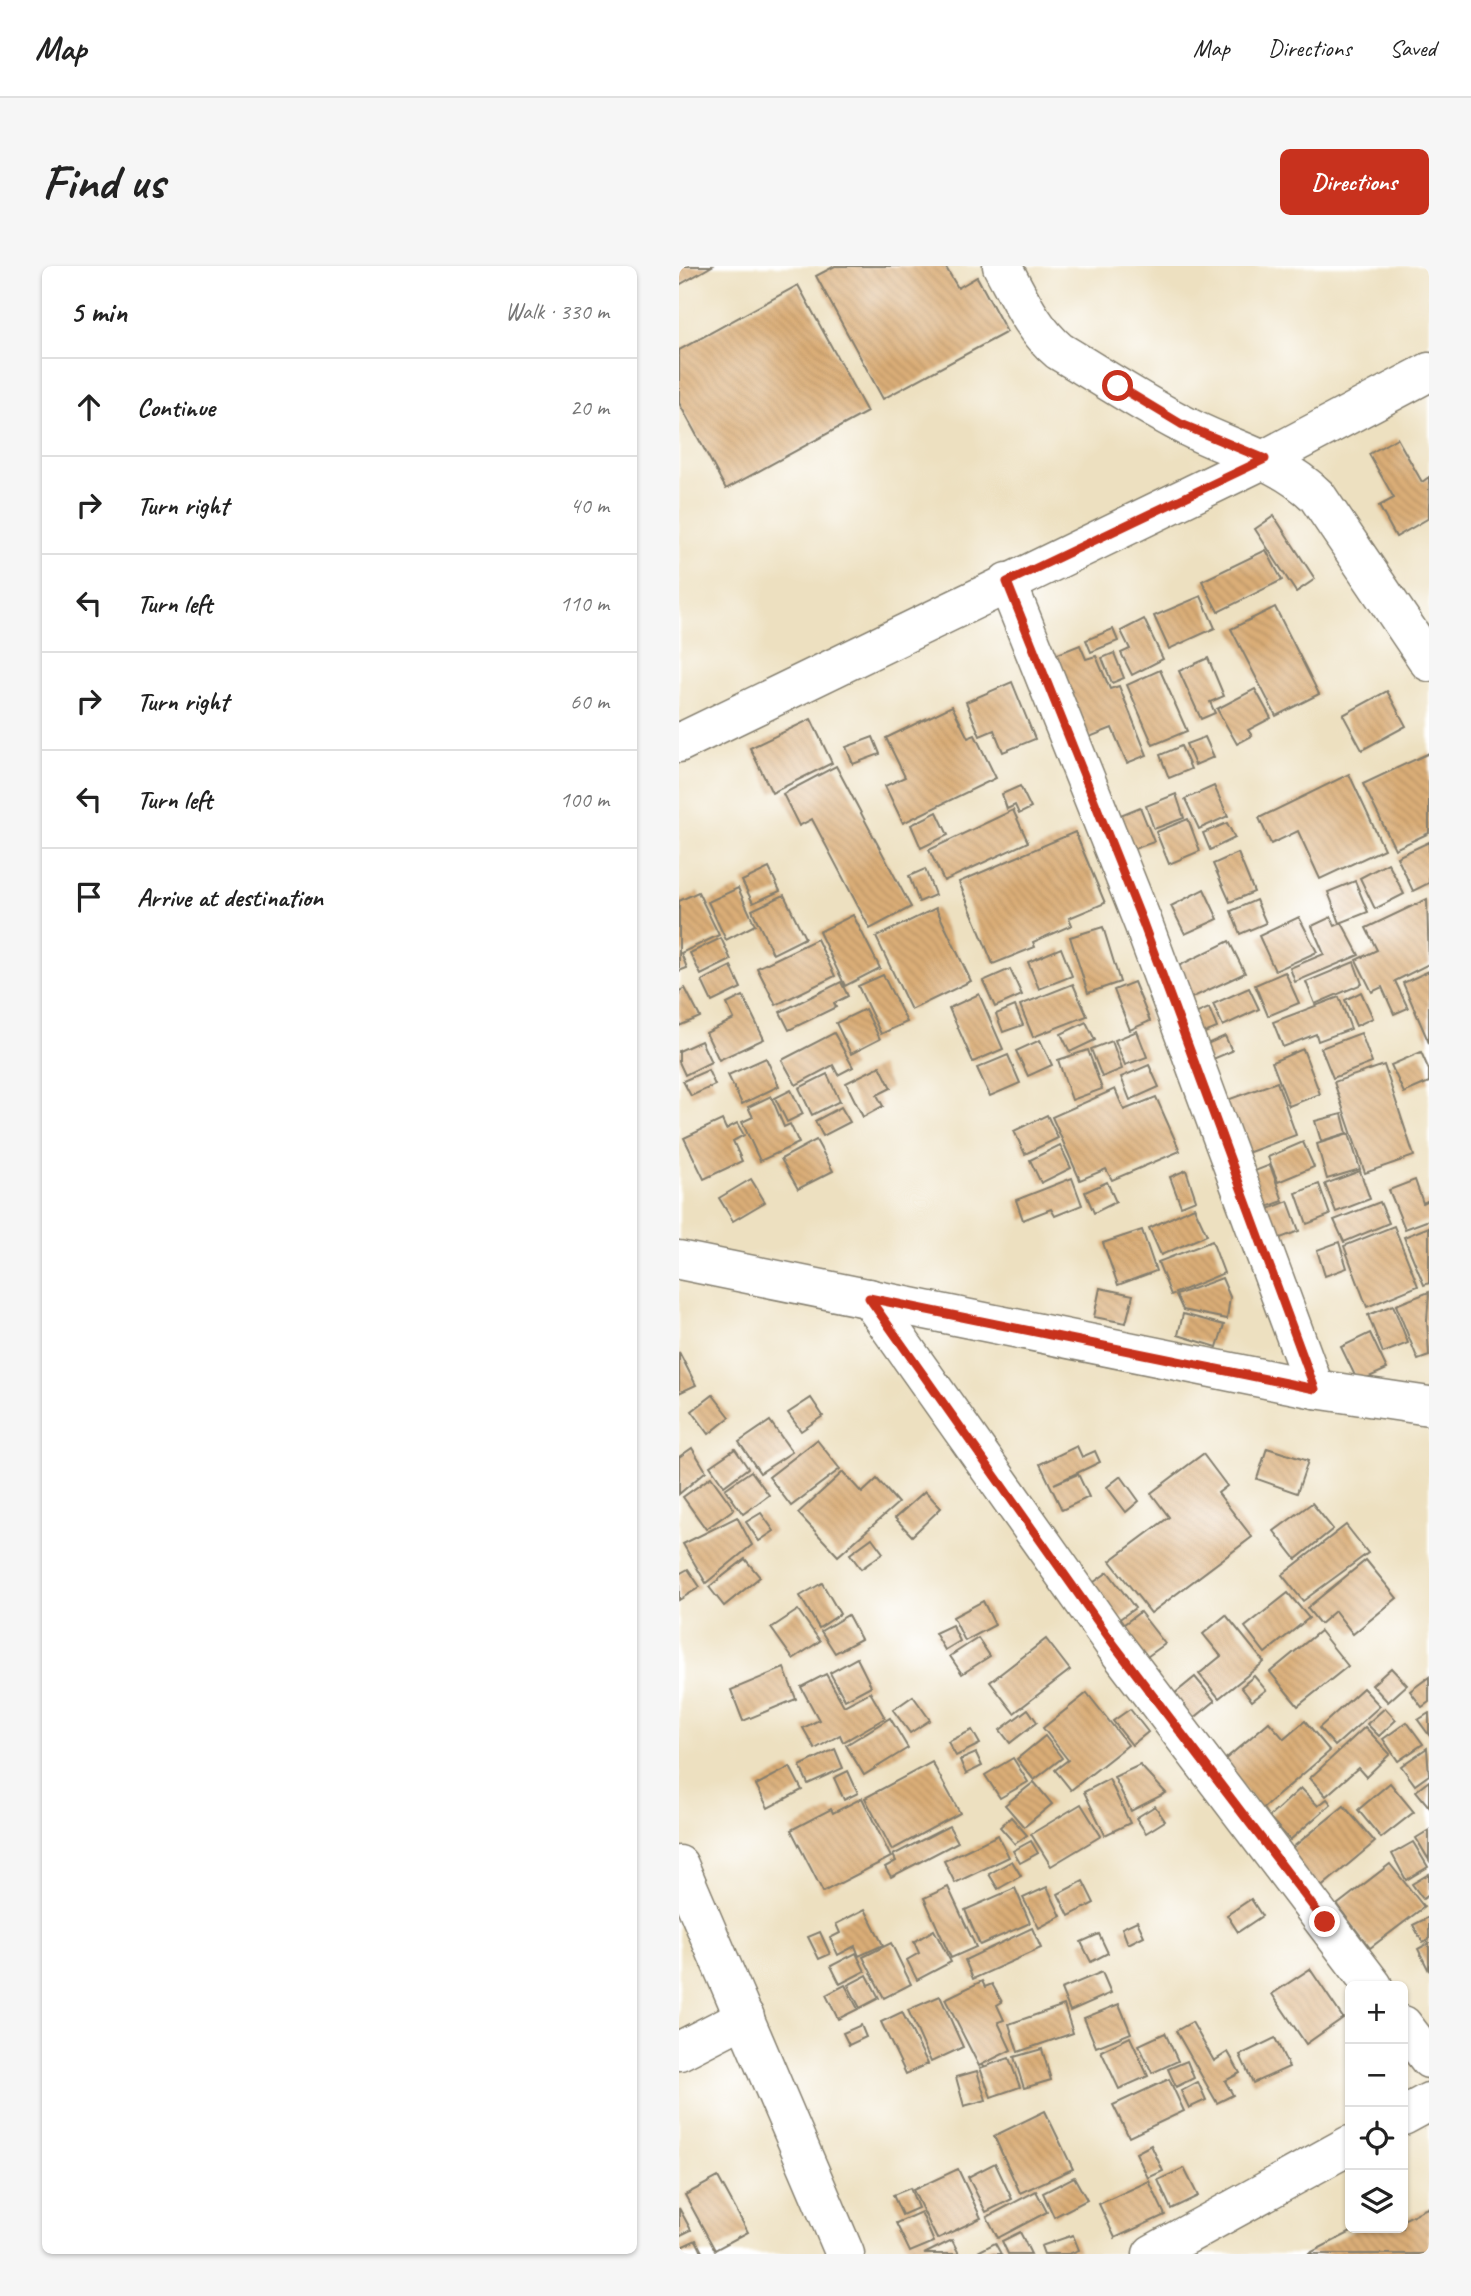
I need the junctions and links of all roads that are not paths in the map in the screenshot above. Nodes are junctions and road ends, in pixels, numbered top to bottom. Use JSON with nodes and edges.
{"nodes":[{"id":1,"x":1002,"y":266,"type":"edge"},
{"id":2,"x":1429,"y":372,"type":"edge"},
{"id":3,"x":1265,"y":459,"type":"junction"},
{"id":4,"x":1007,"y":582,"type":"junction"},
{"id":5,"x":1429,"y":662,"type":"edge"},
{"id":6,"x":679,"y":743,"type":"edge"},
{"id":7,"x":679,"y":1260,"type":"edge"},
{"id":8,"x":869,"y":1298,"type":"junction"},
{"id":9,"x":1315,"y":1389,"type":"junction"},
{"id":10,"x":1429,"y":1406,"type":"edge"},
{"id":11,"x":679,"y":1865,"type":"edge"},
{"id":12,"x":1369,"y":1981,"type":"edge"},
{"id":13,"x":745,"y":2017,"type":"junction"},
{"id":14,"x":1408,"y":2032,"type":"edge"},
{"id":15,"x":679,"y":2051,"type":"edge"},
{"id":16,"x":1429,"y":2059,"type":"edge"},
{"id":17,"x":1429,"y":2102,"type":"edge"},
{"id":18,"x":1408,"y":2113,"type":"edge"},
{"id":19,"x":1345,"y":2148,"type":"edge"},
{"id":20,"x":845,"y":2254,"type":"edge"},
{"id":21,"x":1152,"y":2254,"type":"edge"}],
"edges":[{"from":1,"to":3,"type":"street"},
{"from":2,"to":3,"type":"street"},
{"from":3,"to":4,"type":"street"},
{"from":3,"to":5,"type":"street"},
{"from":4,"to":6,"type":"street"},
{"from":4,"to":9,"type":"street"},
{"from":7,"to":8,"type":"street"},
{"from":8,"to":9,"type":"street"},
{"from":8,"to":12,"type":"street"},
{"from":9,"to":10,"type":"street"},
{"from":11,"to":13,"type":"street"},
{"from":13,"to":15,"type":"street"},
{"from":13,"to":20,"type":"street"},
{"from":14,"to":16,"type":"street"},
{"from":17,"to":18,"type":"street"},
{"from":19,"to":21,"type":"street"}]}
